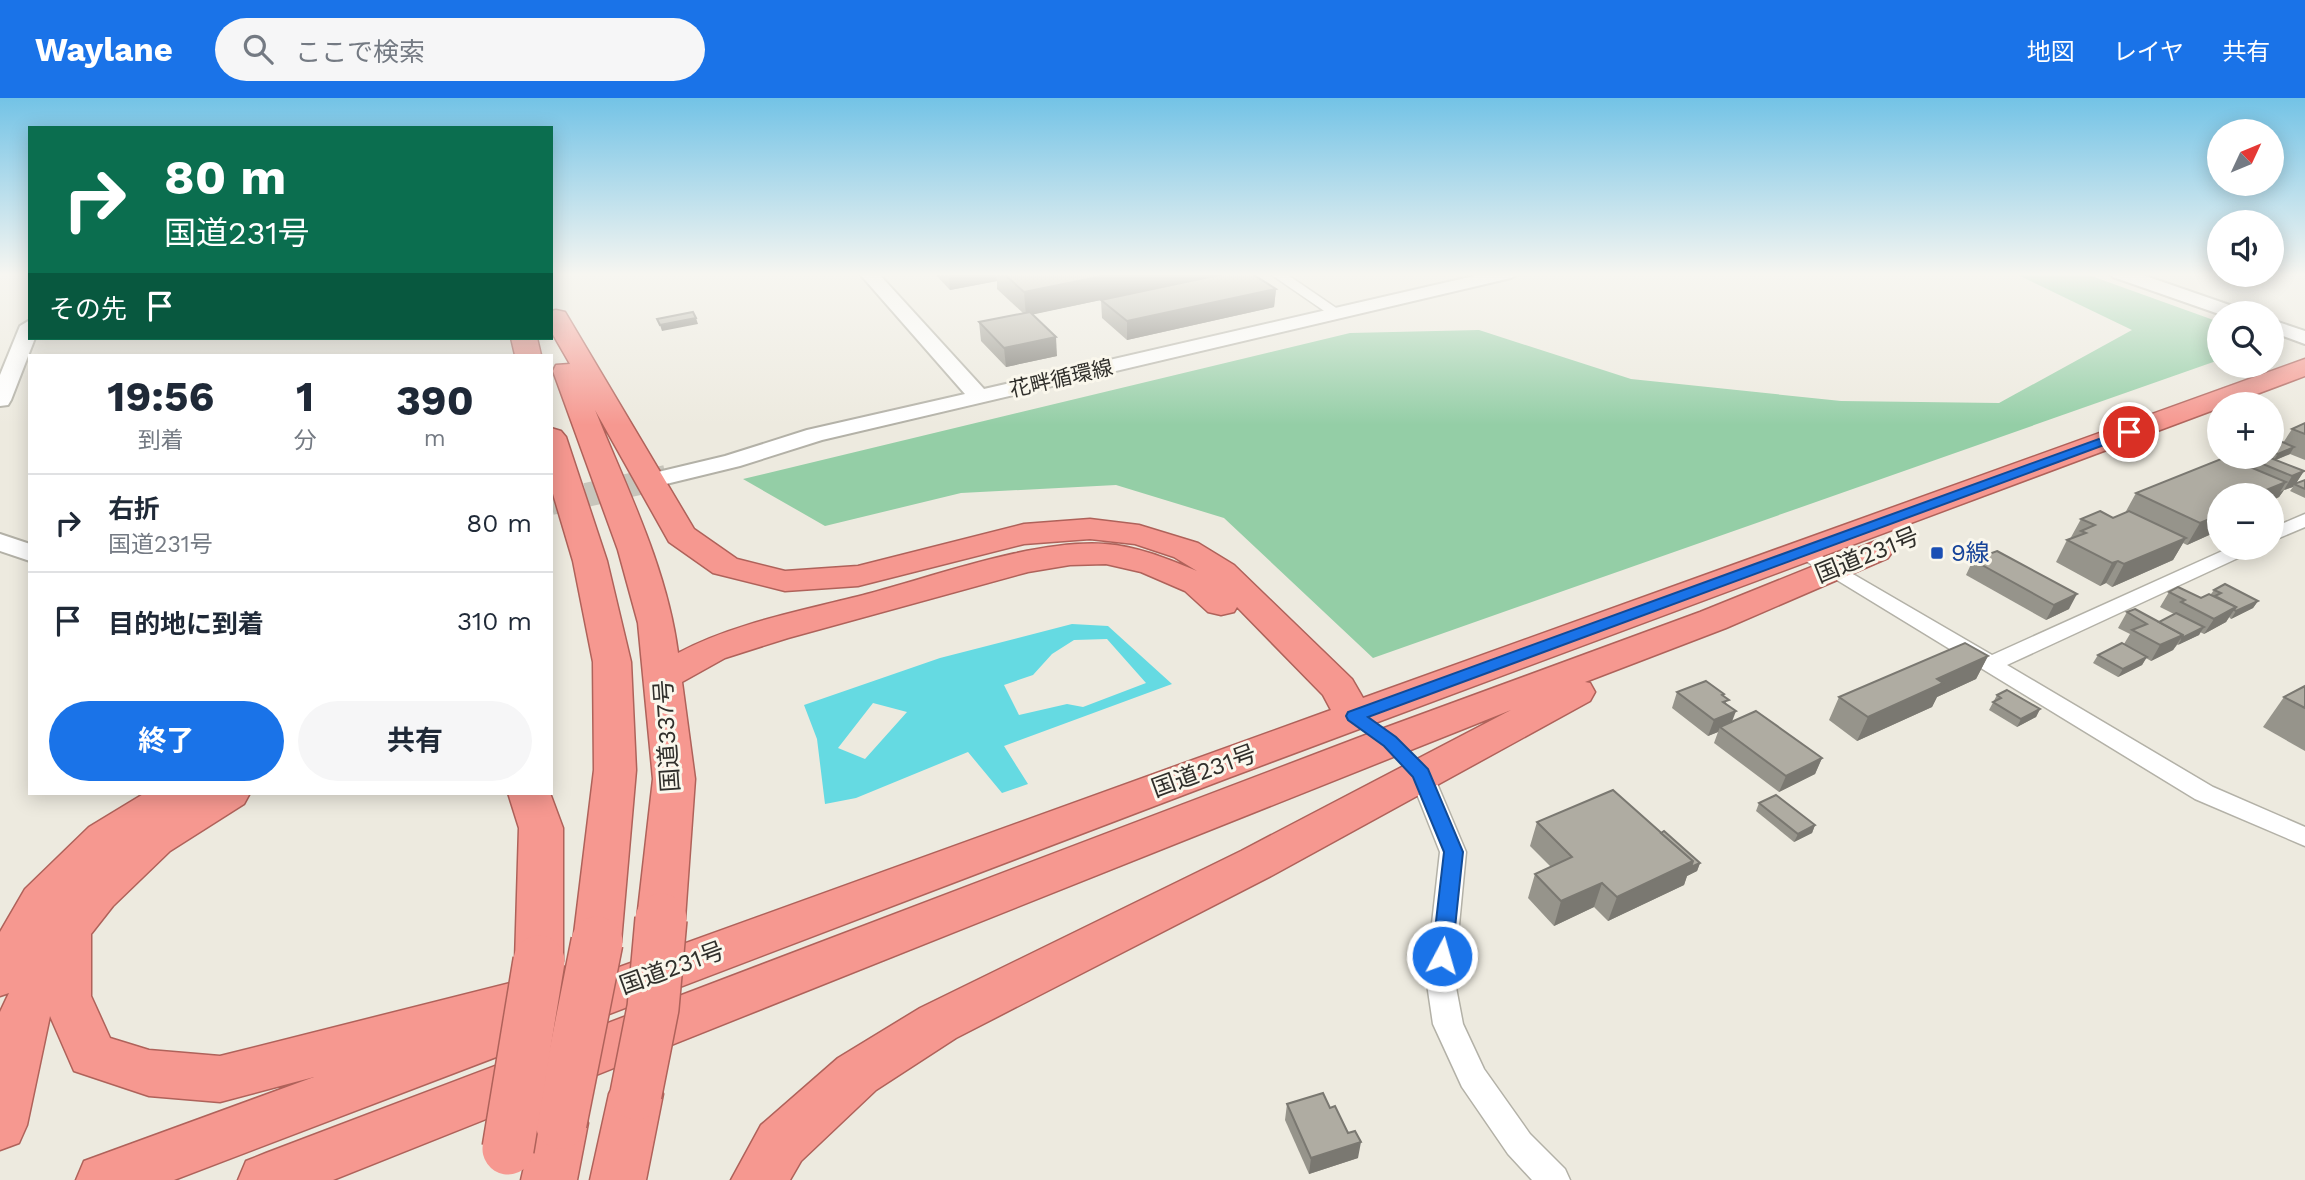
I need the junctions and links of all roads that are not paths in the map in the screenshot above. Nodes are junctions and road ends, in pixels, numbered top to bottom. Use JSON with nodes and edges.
{"nodes":[{"id":1,"x":556,"y":323,"type":"edge"},
{"id":2,"x":561,"y":323,"type":"edge"},
{"id":3,"x":914,"y":323,"type":"edge"},
{"id":4,"x":1297,"y":323,"type":"edge"},
{"id":5,"x":2284,"y":330,"type":"edge"},
{"id":6,"x":28,"y":331,"type":"edge"},
{"id":7,"x":2305,"y":338,"type":"edge"},
{"id":8,"x":2305,"y":367,"type":"edge"},
{"id":9,"x":2305,"y":385,"type":"edge"},
{"id":10,"x":2284,"y":393,"type":"edge"},
{"id":11,"x":981,"y":397,"type":"junction"},
{"id":12,"x":0,"y":400,"type":"edge"},
{"id":13,"x":2207,"y":423,"type":"edge"},
{"id":14,"x":553,"y":443,"type":"edge"},
{"id":15,"x":664,"y":470,"type":"tunnel mouth"},
{"id":16,"x":2305,"y":520,"type":"edge"},
{"id":17,"x":2284,"y":530,"type":"edge"},
{"id":18,"x":0,"y":542,"type":"edge"},
{"id":19,"x":28,"y":552,"type":"edge"},
{"id":20,"x":1818,"y":559,"type":"junction"},
{"id":21,"x":2218,"y":560,"type":"edge"},
{"id":22,"x":1713,"y":620,"type":"junction"},
{"id":23,"x":1991,"y":664,"type":"junction"},
{"id":24,"x":663,"y":677,"type":"junction"},
{"id":25,"x":1372,"y":729,"type":"junction"},
{"id":26,"x":1421,"y":774,"type":"junction"},
{"id":27,"x":173,"y":795,"type":"edge"},
{"id":28,"x":226,"y":795,"type":"edge"},
{"id":29,"x":530,"y":795,"type":"edge"},
{"id":30,"x":2305,"y":837,"type":"edge"},
{"id":31,"x":67,"y":930,"type":"junction"},
{"id":32,"x":749,"y":940,"type":"junction"},
{"id":33,"x":0,"y":976,"type":"edge"},
{"id":34,"x":0,"y":1125,"type":"edge"},
{"id":35,"x":520,"y":1170,"type":"edge"},
{"id":36,"x":104,"y":1180,"type":"edge"},
{"id":37,"x":267,"y":1180,"type":"edge"},
{"id":38,"x":618,"y":1180,"type":"edge"},
{"id":39,"x":759,"y":1180,"type":"edge"},
{"id":40,"x":1554,"y":1180,"type":"edge"}],
"edges":[{"from":1,"to":24,"type":"highway","name":"国道337号"},
{"from":2,"to":25,"type":"highway"},
{"from":3,"to":11,"type":"street"},
{"from":4,"to":11,"type":"street","name":"花畔循環線"},
{"from":5,"to":7,"type":"street"},
{"from":6,"to":12,"type":"street"},
{"from":8,"to":20,"type":"highway","name":"国道231号"},
{"from":9,"to":10,"type":"highway"},
{"from":11,"to":15,"type":"street","name":"花畔循環線"},
{"from":13,"to":20,"type":"highway","name":"国道231号"},
{"from":14,"to":35,"type":"highway","name":"国道337号","bridge":true},
{"from":16,"to":17,"type":"street"},
{"from":18,"to":19,"type":"street"},
{"from":20,"to":22,"type":"highway","name":"国道231号"},
{"from":20,"to":23,"type":"street"},
{"from":20,"to":25,"type":"highway","name":"国道231号"},
{"from":21,"to":23,"type":"street"},
{"from":22,"to":25,"type":"highway","name":"国道231号"},
{"from":22,"to":26,"type":"highway","name":"国道231号"},
{"from":23,"to":30,"type":"street"},
{"from":24,"to":25,"type":"highway"},
{"from":24,"to":38,"type":"highway","name":"国道337号","bridge":true},
{"from":25,"to":26,"type":"highway"},
{"from":25,"to":32,"type":"highway","name":"国道231号"},
{"from":25,"to":37,"type":"highway","name":"国道231号"},
{"from":26,"to":39,"type":"highway","name":"国道231号"},
{"from":26,"to":40,"type":"street"},
{"from":27,"to":33,"type":"highway"},
{"from":28,"to":31,"type":"highway"},
{"from":29,"to":35,"type":"highway","bridge":true},
{"from":31,"to":32,"type":"highway"},
{"from":31,"to":34,"type":"highway"},
{"from":32,"to":36,"type":"highway","name":"国道231号"}]}
